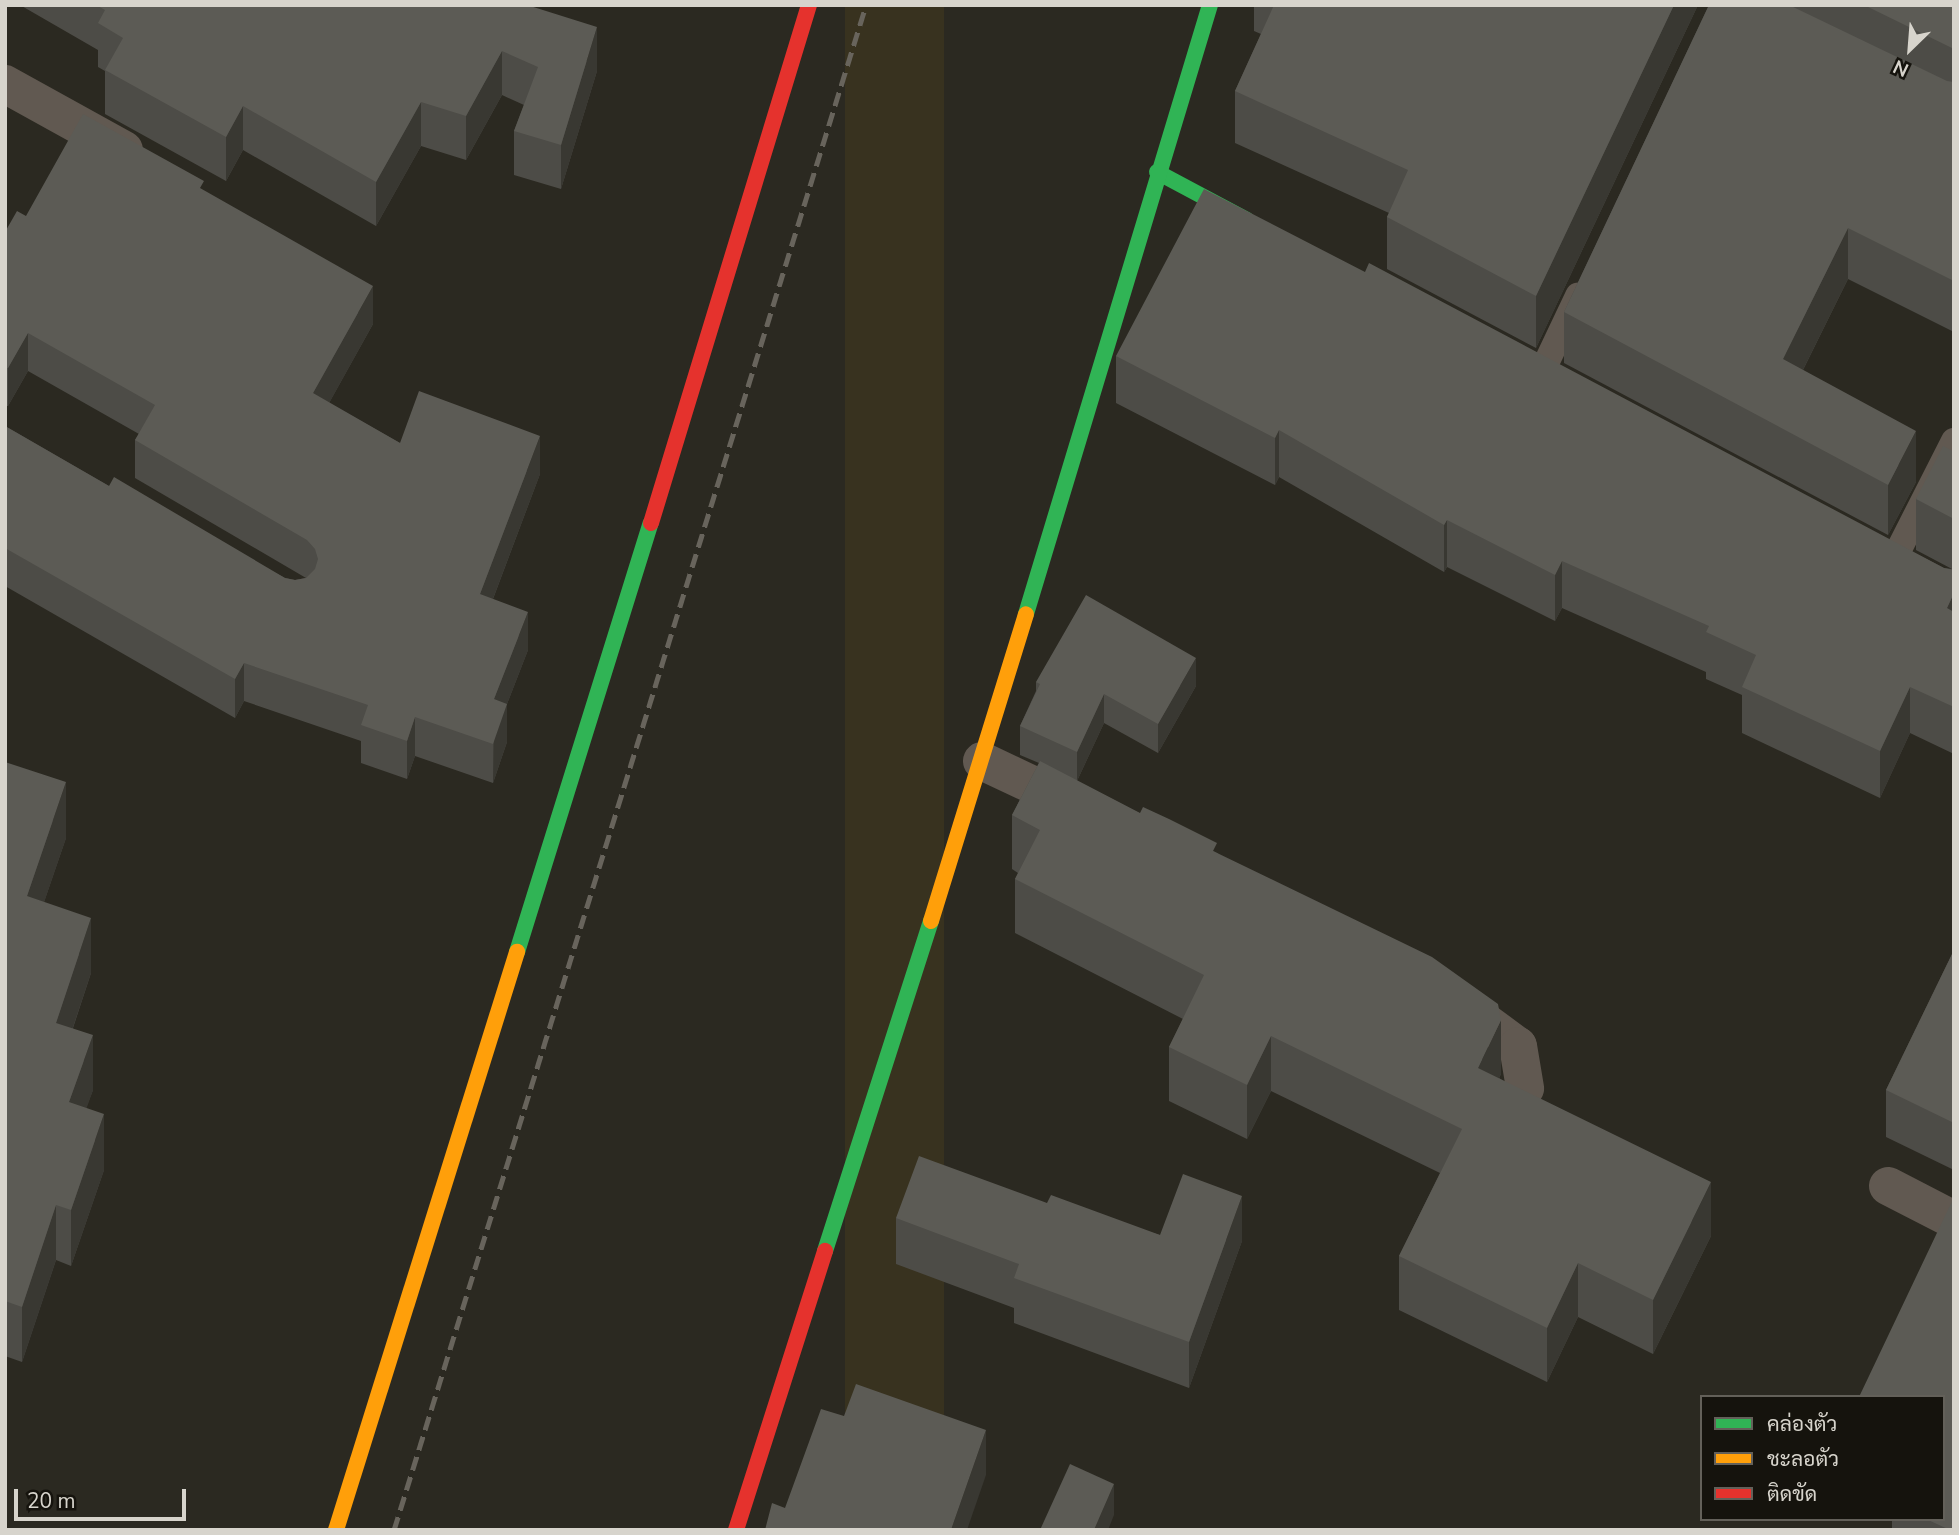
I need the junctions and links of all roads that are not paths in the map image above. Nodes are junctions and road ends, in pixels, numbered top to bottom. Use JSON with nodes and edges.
{"nodes":[{"id":1,"x":809,"y":5,"type":"edge"},
{"id":2,"x":1210,"y":5,"type":"edge"},
{"id":3,"x":5,"y":85,"type":"edge"},
{"id":4,"x":152,"y":165,"type":"edge"},
{"id":5,"x":1157,"y":172,"type":"junction"},
{"id":6,"x":1265,"y":229,"type":"edge"},
{"id":7,"x":1587,"y":277,"type":"edge"},
{"id":8,"x":1540,"y":376,"type":"edge"},
{"id":9,"x":1954,"y":440,"type":"edge"},
{"id":10,"x":1892,"y":563,"type":"edge"},
{"id":11,"x":982,"y":761,"type":"junction"},
{"id":12,"x":1103,"y":818,"type":"edge"},
{"id":13,"x":1434,"y":985,"type":"edge"},
{"id":14,"x":1525,"y":1088,"type":"edge"},
{"id":15,"x":1888,"y":1186,"type":"dead end"},
{"id":16,"x":1954,"y":1220,"type":"edge"},
{"id":17,"x":336,"y":1530,"type":"edge"},
{"id":18,"x":736,"y":1530,"type":"edge"}],
"edges":[{"from":1,"to":17,"type":"street"},
{"from":2,"to":5,"type":"street"},
{"from":3,"to":4,"type":"street"},
{"from":5,"to":6,"type":"street"},
{"from":5,"to":11,"type":"street"},
{"from":7,"to":8,"type":"lane"},
{"from":9,"to":10,"type":"lane"},
{"from":11,"to":12,"type":"street"},
{"from":11,"to":18,"type":"street"},
{"from":13,"to":14,"type":"street"},
{"from":15,"to":16,"type":"street"}]}
